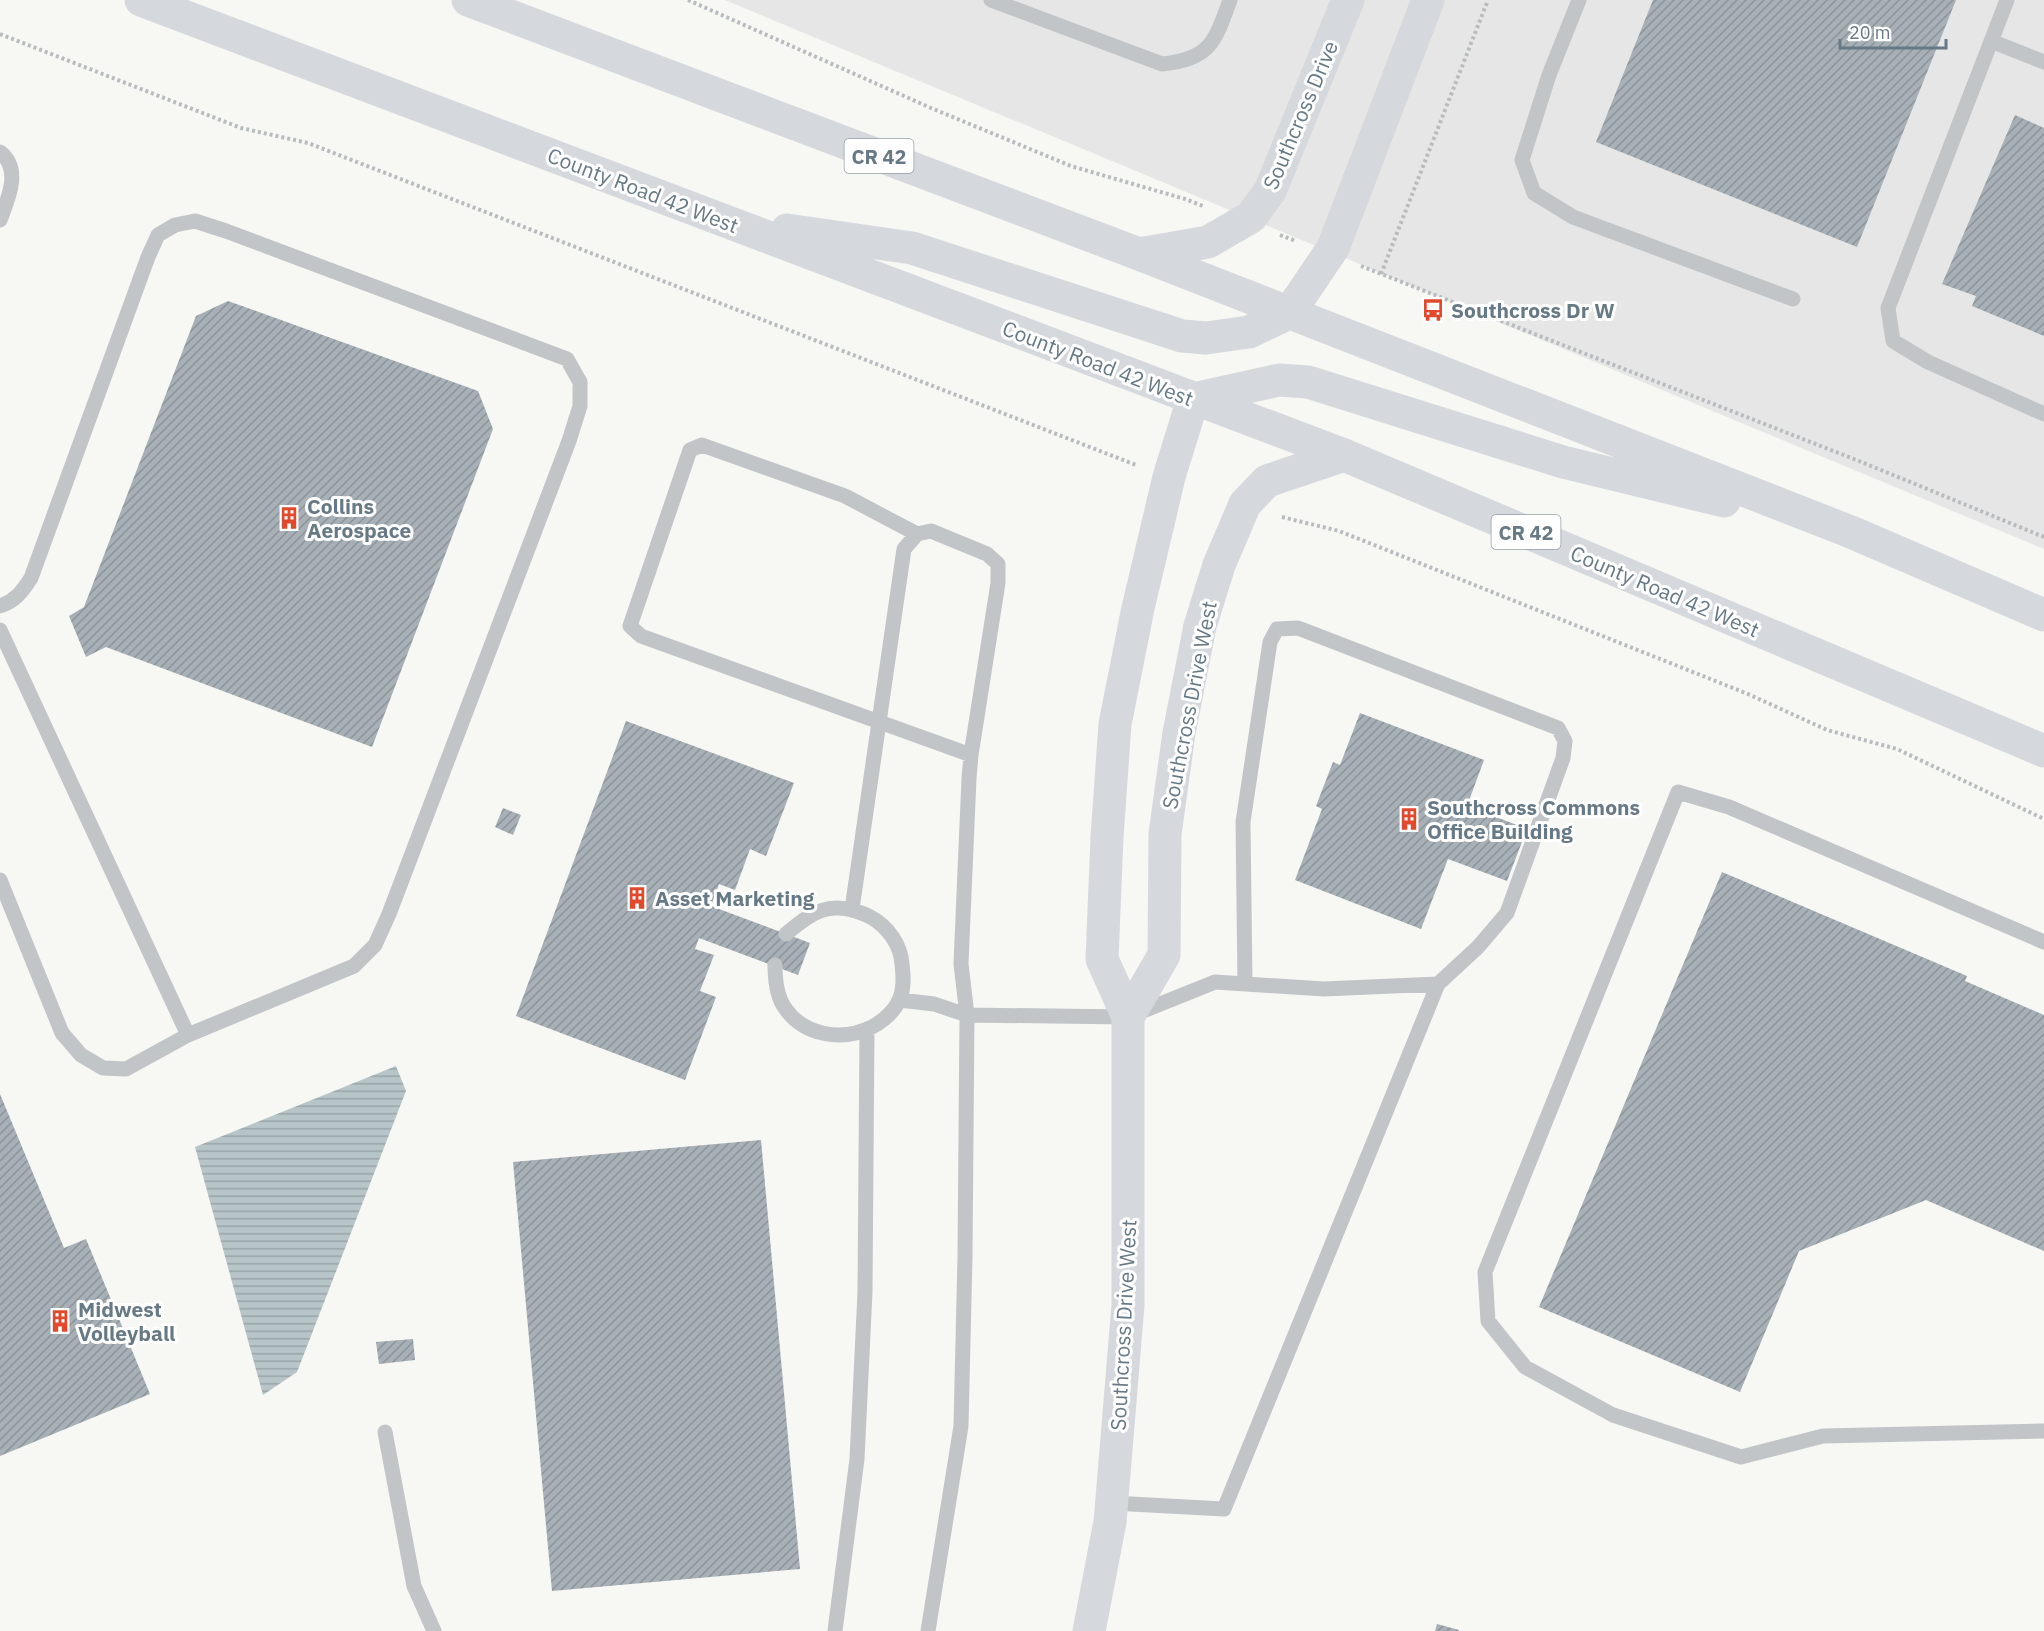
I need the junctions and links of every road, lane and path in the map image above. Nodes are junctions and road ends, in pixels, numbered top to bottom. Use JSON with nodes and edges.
{"nodes":[{"id":1,"x":141,"y":0,"type":"edge"},
{"id":2,"x":468,"y":0,"type":"edge"},
{"id":3,"x":688,"y":0,"type":"edge"},
{"id":4,"x":991,"y":0,"type":"edge"},
{"id":5,"x":1230,"y":0,"type":"edge"},
{"id":6,"x":1348,"y":0,"type":"edge"},
{"id":7,"x":1428,"y":0,"type":"edge"},
{"id":8,"x":1488,"y":0,"type":"edge"},
{"id":9,"x":1579,"y":0,"type":"edge"},
{"id":10,"x":2007,"y":0,"type":"edge"},
{"id":11,"x":0,"y":34,"type":"edge"},
{"id":12,"x":1991,"y":41,"type":"junction"},
{"id":13,"x":2044,"y":62,"type":"edge"},
{"id":14,"x":0,"y":152,"type":"edge"},
{"id":15,"x":0,"y":220,"type":"edge"},
{"id":16,"x":725,"y":221,"type":"junction"},
{"id":17,"x":1244,"y":221,"type":"junction"},
{"id":18,"x":1139,"y":254,"type":"junction"},
{"id":19,"x":1330,"y":254,"type":"junction"},
{"id":20,"x":1381,"y":274,"type":"junction"},
{"id":21,"x":1793,"y":299,"type":"dead end"},
{"id":22,"x":1289,"y":313,"type":"junction"},
{"id":23,"x":1193,"y":399,"type":"junction"},
{"id":24,"x":2044,"y":414,"type":"edge"},
{"id":25,"x":1344,"y":455,"type":"junction"},
{"id":26,"x":1169,"y":477,"type":"junction"},
{"id":27,"x":1245,"y":504,"type":"junction"},
{"id":28,"x":1851,"y":532,"type":"junction"},
{"id":29,"x":917,"y":534,"type":"junction"},
{"id":30,"x":2044,"y":537,"type":"edge"},
{"id":31,"x":0,"y":606,"type":"edge"},
{"id":32,"x":2044,"y":615,"type":"edge"},
{"id":33,"x":0,"y":630,"type":"edge"},
{"id":34,"x":879,"y":721,"type":"junction"},
{"id":35,"x":2044,"y":751,"type":"edge"},
{"id":36,"x":970,"y":755,"type":"junction"},
{"id":37,"x":2044,"y":819,"type":"edge"},
{"id":38,"x":0,"y":880,"type":"edge"},
{"id":39,"x":852,"y":909,"type":"junction"},
{"id":40,"x":786,"y":934,"type":"dead end"},
{"id":41,"x":2044,"y":942,"type":"edge"},
{"id":42,"x":775,"y":965,"type":"dead end"},
{"id":43,"x":1245,"y":984,"type":"junction"},
{"id":44,"x":1438,"y":984,"type":"junction"},
{"id":45,"x":900,"y":1000,"type":"junction"},
{"id":46,"x":968,"y":1015,"type":"junction"},
{"id":47,"x":1128,"y":1017,"type":"junction"},
{"id":48,"x":867,"y":1029,"type":"junction"},
{"id":49,"x":188,"y":1035,"type":"junction"},
{"id":50,"x":2044,"y":1431,"type":"edge"},
{"id":51,"x":385,"y":1432,"type":"dead end"},
{"id":52,"x":1112,"y":1503,"type":"junction"},
{"id":53,"x":434,"y":1631,"type":"edge"},
{"id":54,"x":835,"y":1631,"type":"edge"},
{"id":55,"x":928,"y":1631,"type":"edge"},
{"id":56,"x":1089,"y":1631,"type":"edge"}],
"edges":[{"from":1,"to":16,"type":"main road","name":"County Road 42 West","number":"CR 42"},
{"from":2,"to":18,"type":"main road","number":"CR 42"},
{"from":3,"to":17,"type":"path"},
{"from":4,"to":5,"type":"lane"},
{"from":6,"to":17,"type":"main road","name":"Southcross Drive"},
{"from":7,"to":19,"type":"main road"},
{"from":8,"to":20,"type":"path"},
{"from":9,"to":21,"type":"lane"},
{"from":10,"to":12,"type":"lane"},
{"from":11,"to":26,"type":"path"},
{"from":12,"to":13,"type":"lane"},
{"from":12,"to":24,"type":"lane"},
{"from":14,"to":15,"type":"lane"},
{"from":16,"to":22,"type":"main road"},
{"from":16,"to":23,"type":"main road","name":"County Road 42 West","number":"CR 42"},
{"from":17,"to":18,"type":"main road","name":"Southcross Drive"},
{"from":17,"to":19,"type":"path"},
{"from":18,"to":22,"type":"main road","number":"CR 42"},
{"from":19,"to":20,"type":"path"},
{"from":19,"to":22,"type":"main road"},
{"from":20,"to":30,"type":"path"},
{"from":22,"to":28,"type":"main road","number":"CR 42"},
{"from":23,"to":25,"type":"main road","name":"County Road 42 West","number":"CR 42"},
{"from":23,"to":26,"type":"main road","name":"Southcross Drive West"},
{"from":23,"to":28,"type":"main road"},
{"from":25,"to":27,"type":"main road","name":"Southcross Drive West"},
{"from":25,"to":35,"type":"main road","name":"County Road 42 West","number":"CR 42"},
{"from":26,"to":47,"type":"main road","name":"Southcross Drive West"},
{"from":27,"to":37,"type":"path"},
{"from":27,"to":47,"type":"main road","name":"Southcross Drive West"},
{"from":28,"to":32,"type":"main road","number":"CR 42"},
{"from":29,"to":34,"type":"lane"},
{"from":29,"to":34,"type":"lane"},
{"from":29,"to":36,"type":"lane"},
{"from":31,"to":49,"type":"lane"},
{"from":33,"to":49,"type":"lane"},
{"from":34,"to":36,"type":"lane"},
{"from":34,"to":39,"type":"lane"},
{"from":36,"to":46,"type":"lane"},
{"from":38,"to":49,"type":"lane"},
{"from":39,"to":40,"type":"lane"},
{"from":39,"to":45,"type":"lane"},
{"from":41,"to":50,"type":"lane"},
{"from":42,"to":48,"type":"lane"},
{"from":43,"to":44,"type":"lane"},
{"from":43,"to":44,"type":"lane"},
{"from":43,"to":47,"type":"lane"},
{"from":44,"to":52,"type":"lane"},
{"from":45,"to":46,"type":"lane"},
{"from":45,"to":48,"type":"lane"},
{"from":46,"to":47,"type":"lane"},
{"from":46,"to":55,"type":"lane"},
{"from":47,"to":52,"type":"main road","name":"Southcross Drive West"},
{"from":48,"to":54,"type":"lane"},
{"from":51,"to":53,"type":"lane"},
{"from":52,"to":56,"type":"main road","name":"Southcross Drive West"}]}
